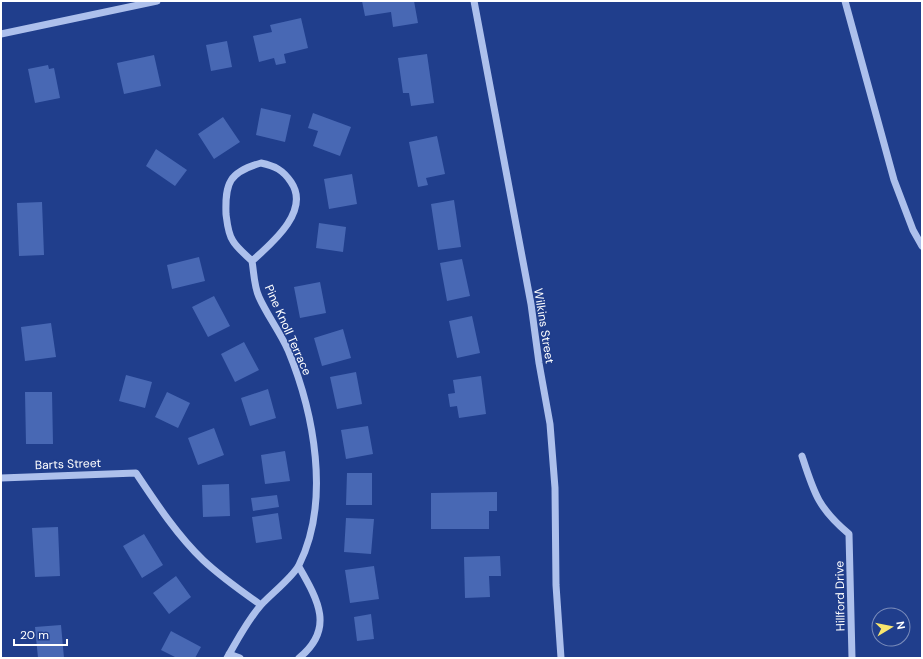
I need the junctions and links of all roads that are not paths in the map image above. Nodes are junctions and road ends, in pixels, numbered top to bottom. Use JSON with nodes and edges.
{"nodes":[{"id":1,"x":157,"y":1,"type":"edge"},
{"id":2,"x":474,"y":1,"type":"edge"},
{"id":3,"x":845,"y":1,"type":"edge"},
{"id":4,"x":1,"y":34,"type":"edge"},
{"id":5,"x":922,"y":246,"type":"edge"},
{"id":6,"x":252,"y":261,"type":"junction"},
{"id":7,"x":802,"y":456,"type":"dead end"},
{"id":8,"x":1,"y":478,"type":"edge"},
{"id":9,"x":299,"y":566,"type":"junction"},
{"id":10,"x":261,"y":605,"type":"junction"},
{"id":11,"x":228,"y":656,"type":"edge"},
{"id":12,"x":240,"y":658,"type":"edge"},
{"id":13,"x":299,"y":658,"type":"edge"},
{"id":14,"x":561,"y":658,"type":"edge"},
{"id":15,"x":852,"y":658,"type":"edge"}],
"edges":[{"from":1,"to":4,"type":"street"},
{"from":2,"to":14,"type":"street","name":"Wilkins Street"},
{"from":3,"to":5,"type":"street"},
{"from":6,"to":6,"type":"street"},
{"from":6,"to":9,"type":"street","name":"Pine Knoll Terrace"},
{"from":7,"to":15,"type":"street","name":"Hillford Drive"},
{"from":8,"to":10,"type":"street","name":"Barts Street"},
{"from":9,"to":10,"type":"street","name":"Pine Knoll Terrace"},
{"from":9,"to":13,"type":"street"},
{"from":10,"to":11,"type":"street","name":"Pine Knoll Terrace"},
{"from":11,"to":12,"type":"street"}]}
